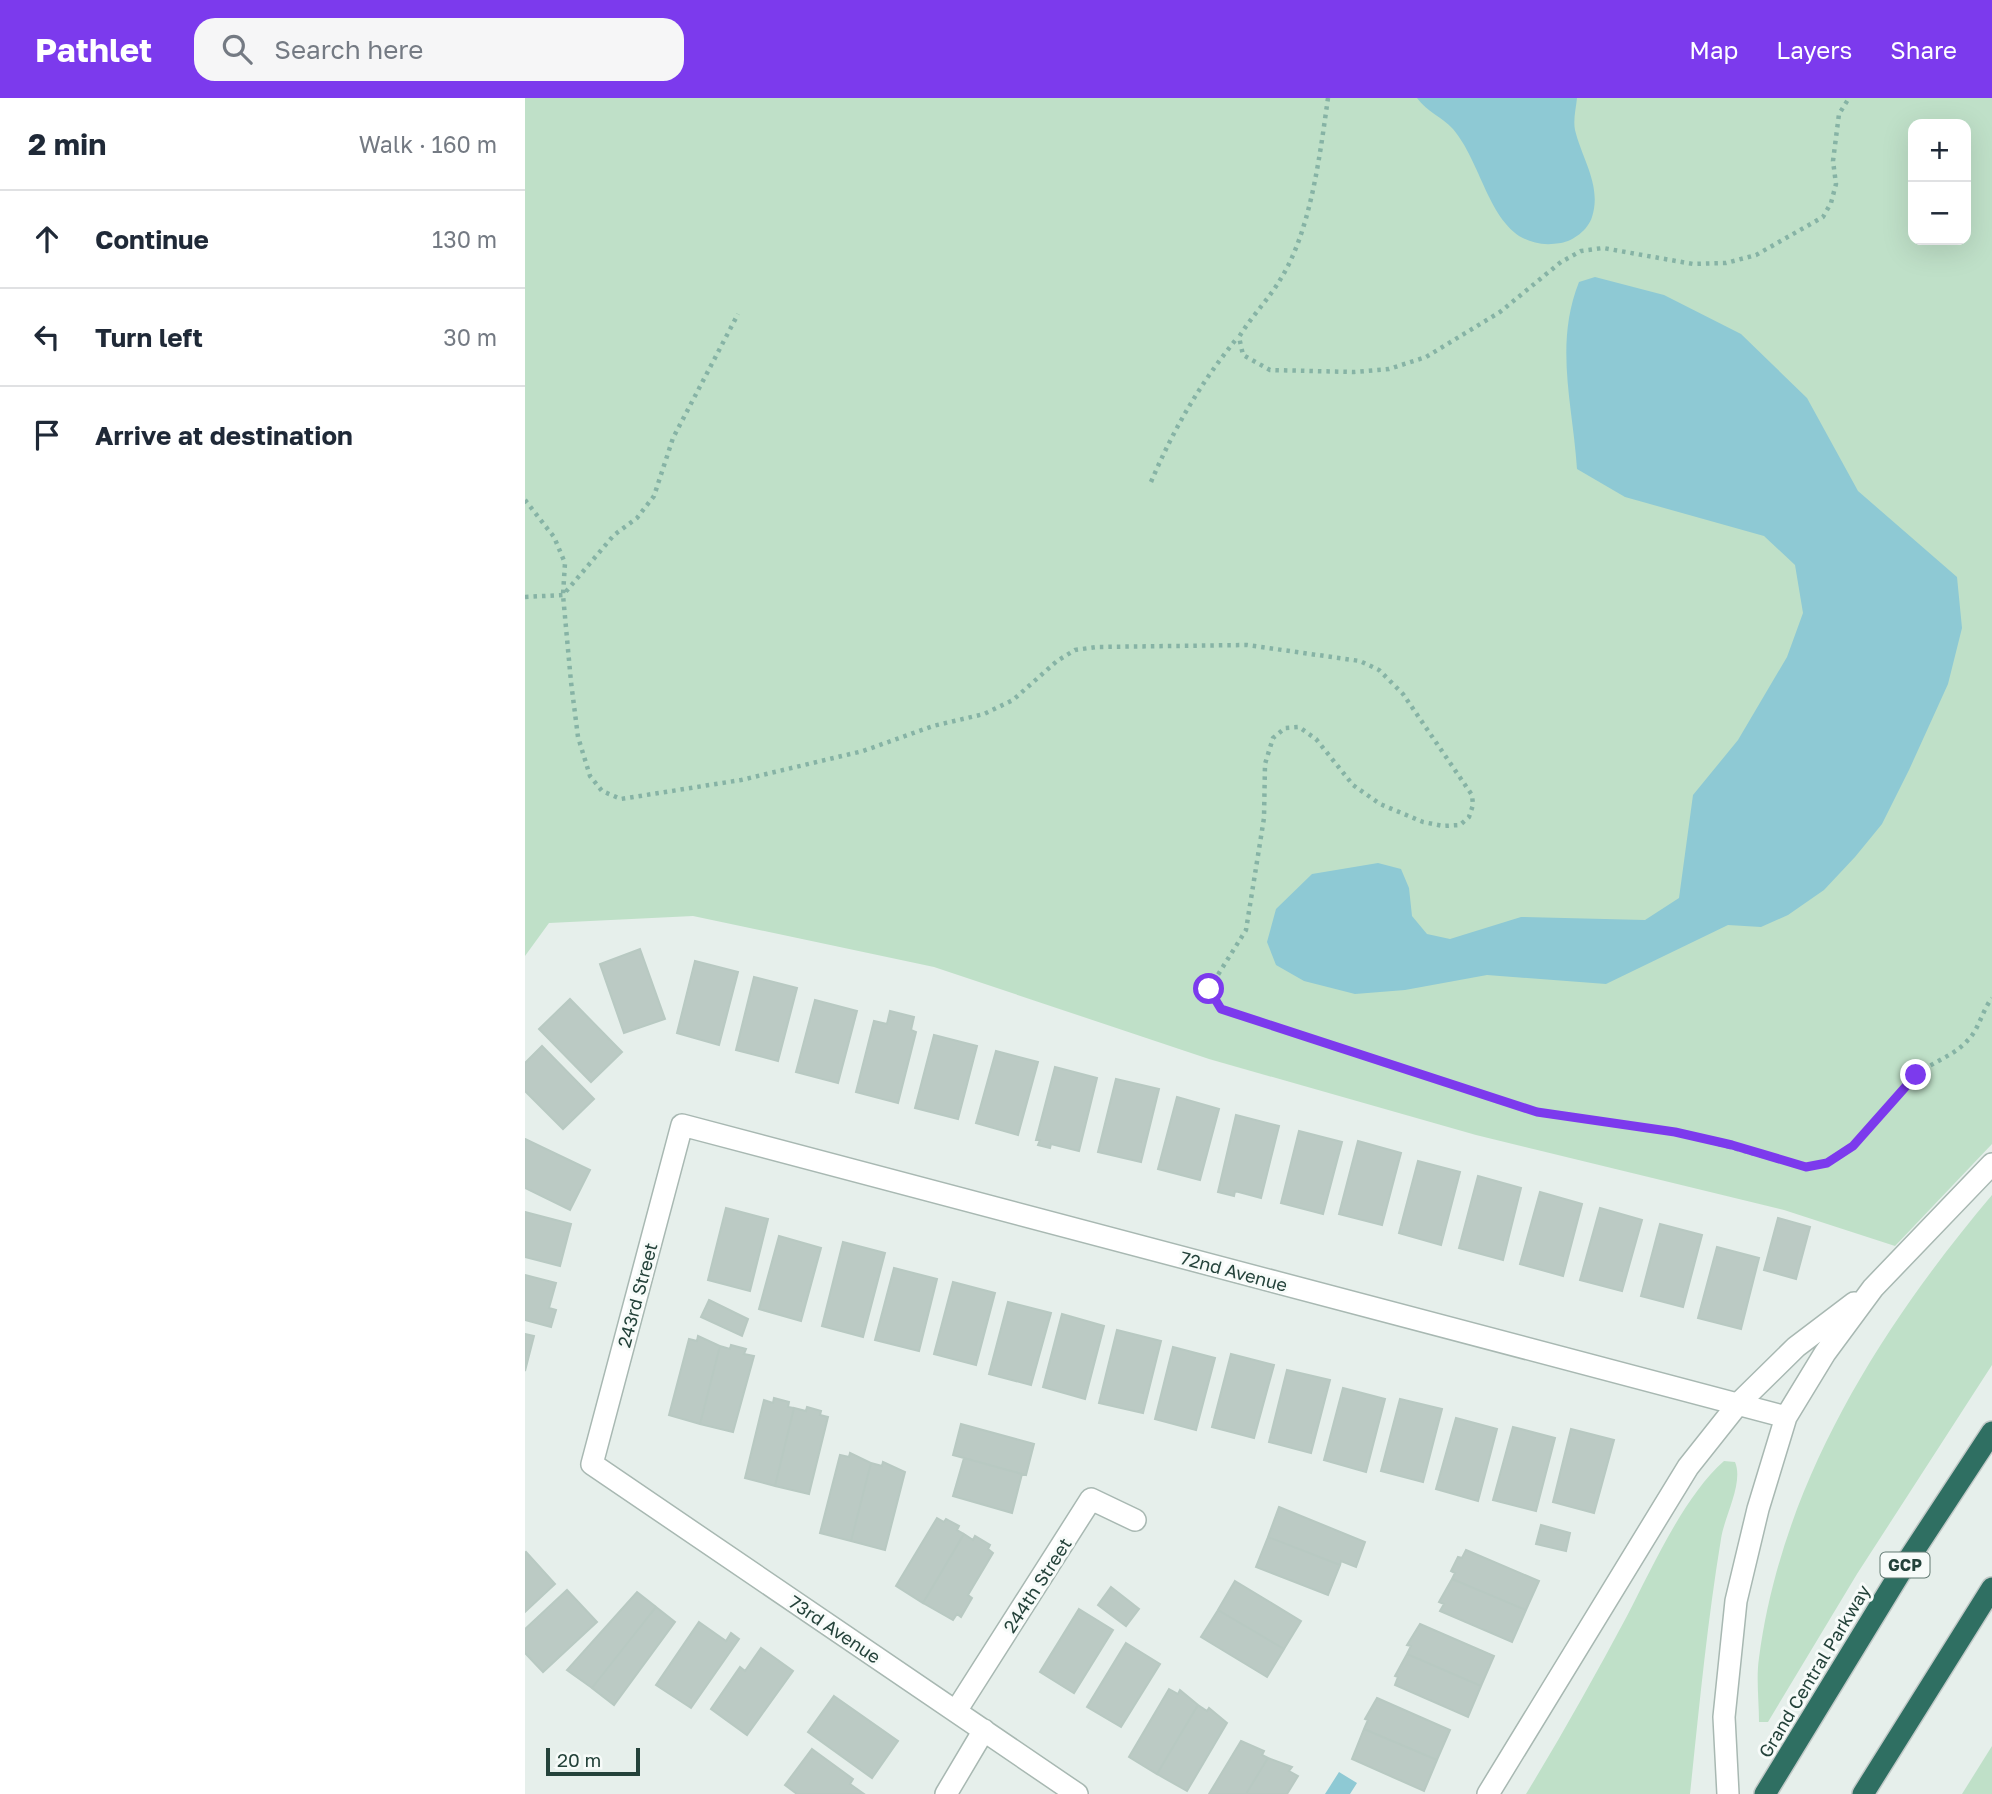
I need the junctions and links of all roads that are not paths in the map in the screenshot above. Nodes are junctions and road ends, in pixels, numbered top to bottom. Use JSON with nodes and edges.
{"nodes":[{"id":1,"x":682,"y":1125,"type":"joint"},
{"id":2,"x":1992,"y":1164,"type":"edge"},
{"id":3,"x":1873,"y":1289,"type":"junction"},
{"id":4,"x":1738,"y":1404,"type":"junction"},
{"id":5,"x":1786,"y":1417,"type":"junction"},
{"id":6,"x":1992,"y":1432,"type":"edge"},
{"id":7,"x":592,"y":1464,"type":"joint"},
{"id":8,"x":1135,"y":1520,"type":"dead end"},
{"id":9,"x":1992,"y":1588,"type":"edge"},
{"id":10,"x":956,"y":1711,"type":"junction"},
{"id":11,"x":985,"y":1730,"type":"junction"},
{"id":12,"x":946,"y":1794,"type":"edge"},
{"id":13,"x":1077,"y":1794,"type":"edge"},
{"id":14,"x":1488,"y":1794,"type":"edge"},
{"id":15,"x":1728,"y":1794,"type":"edge"},
{"id":16,"x":1765,"y":1794,"type":"edge"},
{"id":17,"x":1863,"y":1794,"type":"edge"}],
"edges":[{"from":1,"to":4,"type":"street","name":"72nd Avenue"},
{"from":1,"to":7,"type":"street","name":"243rd Street"},
{"from":2,"to":3,"type":"street"},
{"from":3,"to":4,"type":"street"},
{"from":3,"to":5,"type":"street"},
{"from":4,"to":5,"type":"street","name":"72nd Avenue"},
{"from":4,"to":14,"type":"street"},
{"from":5,"to":15,"type":"street"},
{"from":6,"to":16,"type":"highway","name":"Grand Central Parkway","number":"GCP"},
{"from":7,"to":10,"type":"street","name":"73rd Avenue"},
{"from":8,"to":10,"type":"street","name":"244th Street"},
{"from":9,"to":17,"type":"highway"},
{"from":10,"to":11,"type":"street","name":"73rd Avenue"},
{"from":11,"to":12,"type":"street"},
{"from":11,"to":13,"type":"street","name":"73rd Avenue"}]}
